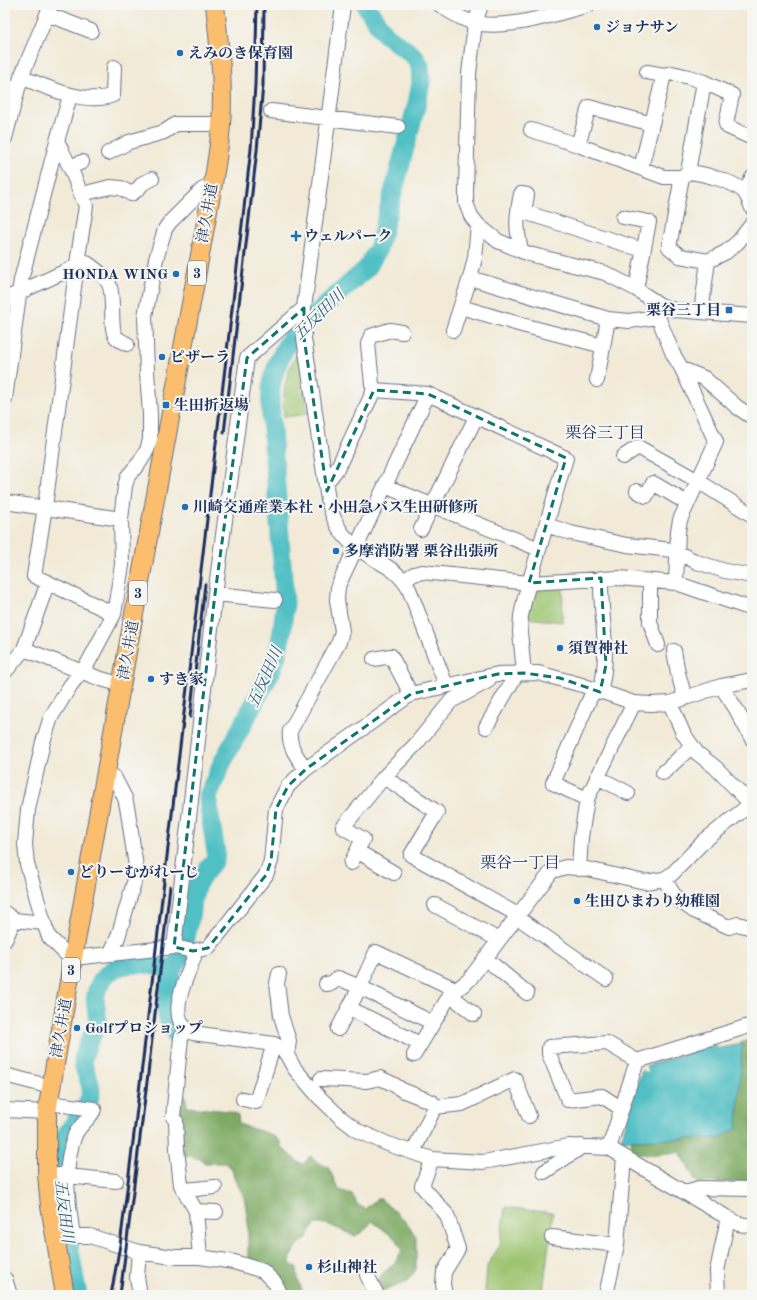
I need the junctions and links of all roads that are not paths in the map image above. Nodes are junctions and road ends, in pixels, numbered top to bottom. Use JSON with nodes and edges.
{"nodes":[{"id":1,"x":215,"y":5,"type":"edge"},
{"id":2,"x":343,"y":5,"type":"edge"},
{"id":3,"x":440,"y":5,"type":"edge"},
{"id":4,"x":481,"y":5,"type":"edge"},
{"id":5,"x":588,"y":5,"type":"edge"},
{"id":6,"x":49,"y":10,"type":"edge"},
{"id":7,"x":475,"y":23,"type":"junction"},
{"id":8,"x":91,"y":30,"type":"dead end"},
{"id":9,"x":114,"y":67,"type":"dead end"},
{"id":10,"x":647,"y":72,"type":"dead end"},
{"id":11,"x":664,"y":75,"type":"junction"},
{"id":12,"x":20,"y":82,"type":"junction"},
{"id":13,"x":704,"y":82,"type":"junction"},
{"id":14,"x":5,"y":92,"type":"edge"},
{"id":15,"x":70,"y":96,"type":"junction"},
{"id":16,"x":271,"y":111,"type":"dead end"},
{"id":17,"x":329,"y":119,"type":"junction"},
{"id":18,"x":221,"y":124,"type":"junction"},
{"id":19,"x":652,"y":124,"type":"junction"},
{"id":20,"x":398,"y":127,"type":"dead end"},
{"id":21,"x":531,"y":130,"type":"dead end"},
{"id":22,"x":5,"y":138,"type":"edge"},
{"id":23,"x":752,"y":138,"type":"edge"},
{"id":24,"x":57,"y":141,"type":"junction"},
{"id":25,"x":578,"y":145,"type":"junction"},
{"id":26,"x":108,"y":153,"type":"dead end"},
{"id":27,"x":641,"y":168,"type":"junction"},
{"id":28,"x":685,"y":174,"type":"junction"},
{"id":29,"x":752,"y":178,"type":"edge"},
{"id":30,"x":152,"y":179,"type":"dead end"},
{"id":31,"x":213,"y":184,"type":"junction"},
{"id":32,"x":745,"y":193,"type":"junction"},
{"id":33,"x":82,"y":194,"type":"junction"},
{"id":34,"x":752,"y":208,"type":"edge"},
{"id":35,"x":623,"y":217,"type":"dead end"},
{"id":36,"x":752,"y":224,"type":"edge"},
{"id":37,"x":478,"y":225,"type":"junction"},
{"id":38,"x":642,"y":250,"type":"junction"},
{"id":39,"x":521,"y":251,"type":"junction"},
{"id":40,"x":77,"y":261,"type":"junction"},
{"id":41,"x":708,"y":262,"type":"junction"},
{"id":42,"x":470,"y":278,"type":"junction"},
{"id":43,"x":636,"y":288,"type":"junction"},
{"id":44,"x":19,"y":292,"type":"junction"},
{"id":45,"x":5,"y":299,"type":"edge"},
{"id":46,"x":461,"y":307,"type":"junction"},
{"id":47,"x":659,"y":311,"type":"junction"},
{"id":48,"x":304,"y":312,"type":"junction"},
{"id":49,"x":702,"y":312,"type":"junction"},
{"id":50,"x":752,"y":316,"type":"edge"},
{"id":51,"x":608,"y":319,"type":"junction"},
{"id":52,"x":453,"y":330,"type":"dead end"},
{"id":53,"x":402,"y":332,"type":"dead end"},
{"id":54,"x":126,"y":344,"type":"dead end"},
{"id":55,"x":603,"y":346,"type":"junction"},
{"id":56,"x":682,"y":369,"type":"junction"},
{"id":57,"x":597,"y":380,"type":"dead end"},
{"id":58,"x":374,"y":390,"type":"junction"},
{"id":59,"x":428,"y":394,"type":"junction"},
{"id":60,"x":5,"y":399,"type":"edge"},
{"id":61,"x":476,"y":417,"type":"junction"},
{"id":62,"x":752,"y":417,"type":"edge"},
{"id":63,"x":623,"y":457,"type":"dead end"},
{"id":64,"x":698,"y":481,"type":"junction"},
{"id":65,"x":326,"y":484,"type":"junction"},
{"id":66,"x":385,"y":486,"type":"junction"},
{"id":67,"x":637,"y":490,"type":"dead end"},
{"id":68,"x":5,"y":502,"type":"edge"},
{"id":69,"x":687,"y":503,"type":"junction"},
{"id":70,"x":432,"y":506,"type":"junction"},
{"id":71,"x":45,"y":507,"type":"junction"},
{"id":72,"x":752,"y":515,"type":"edge"},
{"id":73,"x":121,"y":519,"type":"junction"},
{"id":74,"x":546,"y":525,"type":"junction"},
{"id":75,"x":420,"y":529,"type":"dead end"},
{"id":76,"x":356,"y":548,"type":"junction"},
{"id":77,"x":539,"y":549,"type":"junction"},
{"id":78,"x":678,"y":552,"type":"junction"},
{"id":79,"x":752,"y":576,"type":"edge"},
{"id":80,"x":601,"y":578,"type":"junction"},
{"id":81,"x":404,"y":580,"type":"junction"},
{"id":82,"x":650,"y":581,"type":"junction"},
{"id":83,"x":48,"y":582,"type":"junction"},
{"id":84,"x":529,"y":583,"type":"junction"},
{"id":85,"x":676,"y":583,"type":"junction"},
{"id":86,"x":215,"y":594,"type":"junction"},
{"id":87,"x":274,"y":600,"type":"dead end"},
{"id":88,"x":752,"y":610,"type":"edge"},
{"id":89,"x":114,"y":614,"type":"junction"},
{"id":90,"x":658,"y":645,"type":"dead end"},
{"id":91,"x":24,"y":649,"type":"junction"},
{"id":92,"x":674,"y":651,"type":"dead end"},
{"id":93,"x":374,"y":658,"type":"dead end"},
{"id":94,"x":5,"y":672,"type":"edge"},
{"id":95,"x":83,"y":672,"type":"junction"},
{"id":96,"x":521,"y":673,"type":"junction"},
{"id":97,"x":498,"y":674,"type":"junction"},
{"id":98,"x":752,"y":680,"type":"edge"},
{"id":99,"x":122,"y":685,"type":"junction"},
{"id":100,"x":446,"y":685,"type":"junction"},
{"id":101,"x":721,"y":686,"type":"junction"},
{"id":102,"x":597,"y":691,"type":"junction"},
{"id":103,"x":410,"y":694,"type":"junction"},
{"id":104,"x":685,"y":698,"type":"junction"},
{"id":105,"x":634,"y":703,"type":"junction"},
{"id":106,"x":670,"y":703,"type":"junction"},
{"id":107,"x":486,"y":727,"type":"dead end"},
{"id":108,"x":752,"y":740,"type":"edge"},
{"id":109,"x":692,"y":746,"type":"junction"},
{"id":110,"x":306,"y":769,"type":"junction"},
{"id":111,"x":106,"y":772,"type":"junction"},
{"id":112,"x":662,"y":773,"type":"dead end"},
{"id":113,"x":384,"y":777,"type":"junction"},
{"id":114,"x":597,"y":777,"type":"junction"},
{"id":115,"x":628,"y":794,"type":"dead end"},
{"id":116,"x":587,"y":798,"type":"junction"},
{"id":117,"x":751,"y":803,"type":"edge"},
{"id":118,"x":579,"y":868,"type":"junction"},
{"id":119,"x":394,"y":873,"type":"dead end"},
{"id":120,"x":664,"y":879,"type":"junction"},
{"id":121,"x":434,"y":905,"type":"dead end"},
{"id":122,"x":9,"y":916,"type":"edge"},
{"id":123,"x":518,"y":916,"type":"junction"},
{"id":124,"x":44,"y":923,"type":"junction"},
{"id":125,"x":752,"y":928,"type":"edge"},
{"id":126,"x":5,"y":940,"type":"edge"},
{"id":127,"x":499,"y":940,"type":"junction"},
{"id":128,"x":175,"y":947,"type":"junction"},
{"id":129,"x":192,"y":950,"type":"junction"},
{"id":130,"x":110,"y":954,"type":"junction"},
{"id":131,"x":73,"y":958,"type":"junction"},
{"id":132,"x":485,"y":958,"type":"junction"},
{"id":133,"x":279,"y":974,"type":"dead end"},
{"id":134,"x":606,"y":979,"type":"dead end"},
{"id":135,"x":326,"y":984,"type":"dead end"},
{"id":136,"x":360,"y":987,"type":"junction"},
{"id":137,"x":453,"y":992,"type":"junction"},
{"id":138,"x":527,"y":993,"type":"dead end"},
{"id":139,"x":349,"y":1008,"type":"junction"},
{"id":140,"x":474,"y":1014,"type":"dead end"},
{"id":141,"x":432,"y":1023,"type":"junction"},
{"id":142,"x":752,"y":1025,"type":"edge"},
{"id":143,"x":338,"y":1029,"type":"dead end"},
{"id":144,"x":186,"y":1030,"type":"junction"},
{"id":145,"x":274,"y":1044,"type":"junction"},
{"id":146,"x":287,"y":1055,"type":"junction"},
{"id":147,"x":637,"y":1061,"type":"junction"},
{"id":148,"x":5,"y":1075,"type":"edge"},
{"id":149,"x":321,"y":1079,"type":"dead end"},
{"id":150,"x":243,"y":1099,"type":"dead end"},
{"id":151,"x":49,"y":1101,"type":"junction"},
{"id":152,"x":435,"y":1107,"type":"junction"},
{"id":153,"x":622,"y":1109,"type":"junction"},
{"id":154,"x":5,"y":1110,"type":"edge"},
{"id":155,"x":529,"y":1116,"type":"dead end"},
{"id":156,"x":581,"y":1146,"type":"junction"},
{"id":157,"x":609,"y":1148,"type":"junction"},
{"id":158,"x":413,"y":1152,"type":"junction"},
{"id":159,"x":624,"y":1157,"type":"junction"},
{"id":160,"x":432,"y":1159,"type":"junction"},
{"id":161,"x":544,"y":1172,"type":"dead end"},
{"id":162,"x":58,"y":1175,"type":"junction"},
{"id":163,"x":116,"y":1181,"type":"dead end"},
{"id":164,"x":215,"y":1187,"type":"dead end"},
{"id":165,"x":752,"y":1189,"type":"edge"},
{"id":166,"x":185,"y":1190,"type":"junction"},
{"id":167,"x":685,"y":1192,"type":"junction"},
{"id":168,"x":196,"y":1212,"type":"junction"},
{"id":169,"x":216,"y":1212,"type":"dead end"},
{"id":170,"x":728,"y":1218,"type":"junction"},
{"id":171,"x":752,"y":1226,"type":"edge"},
{"id":172,"x":64,"y":1237,"type":"junction"},
{"id":173,"x":552,"y":1238,"type":"dead end"},
{"id":174,"x":617,"y":1245,"type":"junction"},
{"id":175,"x":139,"y":1252,"type":"junction"},
{"id":176,"x":200,"y":1258,"type":"junction"},
{"id":177,"x":367,"y":1275,"type":"dead end"},
{"id":178,"x":5,"y":1279,"type":"edge"},
{"id":179,"x":10,"y":1295,"type":"edge"},
{"id":180,"x":65,"y":1295,"type":"edge"},
{"id":181,"x":140,"y":1295,"type":"edge"},
{"id":182,"x":281,"y":1295,"type":"edge"},
{"id":183,"x":377,"y":1295,"type":"edge"},
{"id":184,"x":445,"y":1295,"type":"edge"},
{"id":185,"x":606,"y":1295,"type":"edge"},
{"id":186,"x":718,"y":1295,"type":"edge"}],
"edges":[{"from":1,"to":18,"type":"main road","name":"津久井道","number":"3"},
{"from":2,"to":17,"type":"street"},
{"from":3,"to":7,"type":"street"},
{"from":4,"to":7,"type":"street"},
{"from":5,"to":7,"type":"street"},
{"from":6,"to":8,"type":"street"},
{"from":6,"to":12,"type":"street"},
{"from":7,"to":37,"type":"street"},
{"from":9,"to":15,"type":"street"},
{"from":10,"to":11,"type":"street"},
{"from":11,"to":13,"type":"street"},
{"from":11,"to":19,"type":"street"},
{"from":12,"to":14,"type":"street"},
{"from":12,"to":15,"type":"street"},
{"from":12,"to":22,"type":"street"},
{"from":13,"to":23,"type":"street"},
{"from":13,"to":28,"type":"street"},
{"from":15,"to":24,"type":"street"},
{"from":16,"to":17,"type":"street"},
{"from":17,"to":20,"type":"street"},
{"from":17,"to":48,"type":"street"},
{"from":18,"to":26,"type":"street"},
{"from":18,"to":31,"type":"main road","name":"津久井道","number":"3"},
{"from":19,"to":25,"type":"street"},
{"from":19,"to":27,"type":"street"},
{"from":21,"to":25,"type":"street"},
{"from":24,"to":33,"type":"street"},
{"from":24,"to":44,"type":"street"},
{"from":25,"to":27,"type":"street"},
{"from":27,"to":28,"type":"street"},
{"from":28,"to":32,"type":"street"},
{"from":28,"to":41,"type":"street"},
{"from":29,"to":32,"type":"street"},
{"from":30,"to":33,"type":"street"},
{"from":31,"to":73,"type":"street"},
{"from":31,"to":99,"type":"main road","name":"津久井道","number":"3"},
{"from":32,"to":34,"type":"street"},
{"from":33,"to":40,"type":"street"},
{"from":35,"to":38,"type":"street"},
{"from":36,"to":41,"type":"street"},
{"from":37,"to":39,"type":"street"},
{"from":37,"to":42,"type":"street"},
{"from":38,"to":39,"type":"street"},
{"from":38,"to":43,"type":"street"},
{"from":39,"to":43,"type":"street"},
{"from":40,"to":44,"type":"street"},
{"from":40,"to":54,"type":"street"},
{"from":40,"to":71,"type":"street"},
{"from":41,"to":49,"type":"street"},
{"from":42,"to":46,"type":"street"},
{"from":42,"to":51,"type":"street"},
{"from":43,"to":47,"type":"street"},
{"from":44,"to":45,"type":"street"},
{"from":44,"to":60,"type":"street"},
{"from":46,"to":52,"type":"street"},
{"from":46,"to":55,"type":"street"},
{"from":47,"to":49,"type":"street"},
{"from":47,"to":51,"type":"street"},
{"from":47,"to":56,"type":"street"},
{"from":48,"to":65,"type":"street"},
{"from":48,"to":86,"type":"street"},
{"from":49,"to":50,"type":"street"},
{"from":51,"to":55,"type":"street"},
{"from":53,"to":58,"type":"street"},
{"from":55,"to":57,"type":"street"},
{"from":56,"to":62,"type":"street"},
{"from":56,"to":64,"type":"street"},
{"from":58,"to":59,"type":"street"},
{"from":58,"to":65,"type":"street"},
{"from":59,"to":61,"type":"street"},
{"from":59,"to":66,"type":"street"},
{"from":61,"to":70,"type":"street"},
{"from":61,"to":74,"type":"street"},
{"from":63,"to":64,"type":"street"},
{"from":64,"to":69,"type":"street"},
{"from":64,"to":72,"type":"street"},
{"from":65,"to":76,"type":"street"},
{"from":66,"to":70,"type":"street"},
{"from":66,"to":76,"type":"street"},
{"from":67,"to":69,"type":"street"},
{"from":68,"to":71,"type":"street"},
{"from":69,"to":78,"type":"street"},
{"from":70,"to":75,"type":"street"},
{"from":70,"to":77,"type":"street"},
{"from":71,"to":73,"type":"street"},
{"from":71,"to":83,"type":"street"},
{"from":73,"to":89,"type":"street"},
{"from":74,"to":77,"type":"street"},
{"from":74,"to":78,"type":"street"},
{"from":76,"to":81,"type":"street"},
{"from":76,"to":110,"type":"street"},
{"from":77,"to":84,"type":"street"},
{"from":78,"to":79,"type":"street"},
{"from":78,"to":85,"type":"street"},
{"from":80,"to":82,"type":"street"},
{"from":80,"to":84,"type":"street"},
{"from":80,"to":102,"type":"street"},
{"from":81,"to":84,"type":"street"},
{"from":81,"to":100,"type":"street"},
{"from":82,"to":85,"type":"street"},
{"from":82,"to":90,"type":"street"},
{"from":83,"to":89,"type":"street"},
{"from":83,"to":91,"type":"street"},
{"from":84,"to":96,"type":"street"},
{"from":85,"to":88,"type":"street"},
{"from":86,"to":87,"type":"street"},
{"from":86,"to":128,"type":"street"},
{"from":89,"to":95,"type":"street"},
{"from":91,"to":94,"type":"street"},
{"from":91,"to":95,"type":"street"},
{"from":92,"to":104,"type":"street"},
{"from":93,"to":103,"type":"street"},
{"from":95,"to":99,"type":"street"},
{"from":95,"to":124,"type":"street"},
{"from":96,"to":97,"type":"street"},
{"from":96,"to":102,"type":"street"},
{"from":96,"to":107,"type":"street"},
{"from":97,"to":100,"type":"street"},
{"from":97,"to":113,"type":"street"},
{"from":98,"to":101,"type":"street"},
{"from":99,"to":111,"type":"main road","name":"津久井道","number":"3"},
{"from":100,"to":103,"type":"street"},
{"from":101,"to":104,"type":"street"},
{"from":101,"to":108,"type":"street"},
{"from":102,"to":105,"type":"street"},
{"from":102,"to":116,"type":"street"},
{"from":103,"to":110,"type":"street"},
{"from":104,"to":106,"type":"street"},
{"from":105,"to":106,"type":"street"},
{"from":105,"to":114,"type":"street"},
{"from":106,"to":109,"type":"street"},
{"from":109,"to":112,"type":"street"},
{"from":109,"to":117,"type":"street"},
{"from":110,"to":129,"type":"street"},
{"from":111,"to":130,"type":"street"},
{"from":111,"to":131,"type":"main road","name":"津久井道","number":"3"},
{"from":113,"to":119,"type":"street"},
{"from":113,"to":123,"type":"street"},
{"from":114,"to":115,"type":"street"},
{"from":114,"to":116,"type":"street"},
{"from":116,"to":118,"type":"street"},
{"from":117,"to":120,"type":"street"},
{"from":118,"to":120,"type":"street"},
{"from":118,"to":123,"type":"street"},
{"from":120,"to":125,"type":"street"},
{"from":121,"to":127,"type":"street"},
{"from":122,"to":124,"type":"street"},
{"from":122,"to":126,"type":"street"},
{"from":123,"to":127,"type":"street"},
{"from":123,"to":134,"type":"street"},
{"from":124,"to":131,"type":"street"},
{"from":127,"to":132,"type":"street"},
{"from":128,"to":129,"type":"street"},
{"from":128,"to":130,"type":"street"},
{"from":129,"to":144,"type":"street"},
{"from":130,"to":131,"type":"street"},
{"from":131,"to":151,"type":"main road","name":"津久井道","number":"3"},
{"from":132,"to":137,"type":"street"},
{"from":132,"to":138,"type":"street"},
{"from":133,"to":146,"type":"street"},
{"from":135,"to":136,"type":"street"},
{"from":136,"to":137,"type":"street"},
{"from":136,"to":139,"type":"street"},
{"from":136,"to":141,"type":"street"},
{"from":137,"to":140,"type":"street"},
{"from":137,"to":141,"type":"street"},
{"from":139,"to":141,"type":"street"},
{"from":139,"to":143,"type":"street"},
{"from":142,"to":147,"type":"street"},
{"from":144,"to":145,"type":"street"},
{"from":144,"to":166,"type":"street"},
{"from":145,"to":146,"type":"street"},
{"from":145,"to":150,"type":"street"},
{"from":146,"to":158,"type":"street"},
{"from":147,"to":153,"type":"street"},
{"from":147,"to":153,"type":"street"},
{"from":148,"to":151,"type":"street"},
{"from":149,"to":152,"type":"street"},
{"from":151,"to":154,"type":"street"},
{"from":151,"to":162,"type":"main road","name":"津久井道","number":"3"},
{"from":151,"to":162,"type":"street"},
{"from":152,"to":155,"type":"street"},
{"from":152,"to":158,"type":"street"},
{"from":153,"to":157,"type":"street"},
{"from":156,"to":157,"type":"street"},
{"from":156,"to":160,"type":"street"},
{"from":156,"to":161,"type":"street"},
{"from":157,"to":159,"type":"street"},
{"from":158,"to":160,"type":"street"},
{"from":159,"to":167,"type":"street"},
{"from":159,"to":174,"type":"street"},
{"from":160,"to":184,"type":"street"},
{"from":162,"to":163,"type":"street"},
{"from":162,"to":172,"type":"main road","name":"津久井道","number":"3"},
{"from":164,"to":166,"type":"street"},
{"from":165,"to":167,"type":"street"},
{"from":166,"to":168,"type":"street"},
{"from":167,"to":170,"type":"street"},
{"from":168,"to":169,"type":"street"},
{"from":168,"to":176,"type":"street"},
{"from":170,"to":171,"type":"street"},
{"from":170,"to":186,"type":"street"},
{"from":172,"to":175,"type":"street"},
{"from":172,"to":180,"type":"main road","name":"津久井道","number":"3"},
{"from":173,"to":174,"type":"street"},
{"from":174,"to":185,"type":"street"},
{"from":175,"to":176,"type":"street"},
{"from":175,"to":181,"type":"street"},
{"from":176,"to":182,"type":"street"},
{"from":177,"to":183,"type":"street"},
{"from":178,"to":179,"type":"street"}]}
